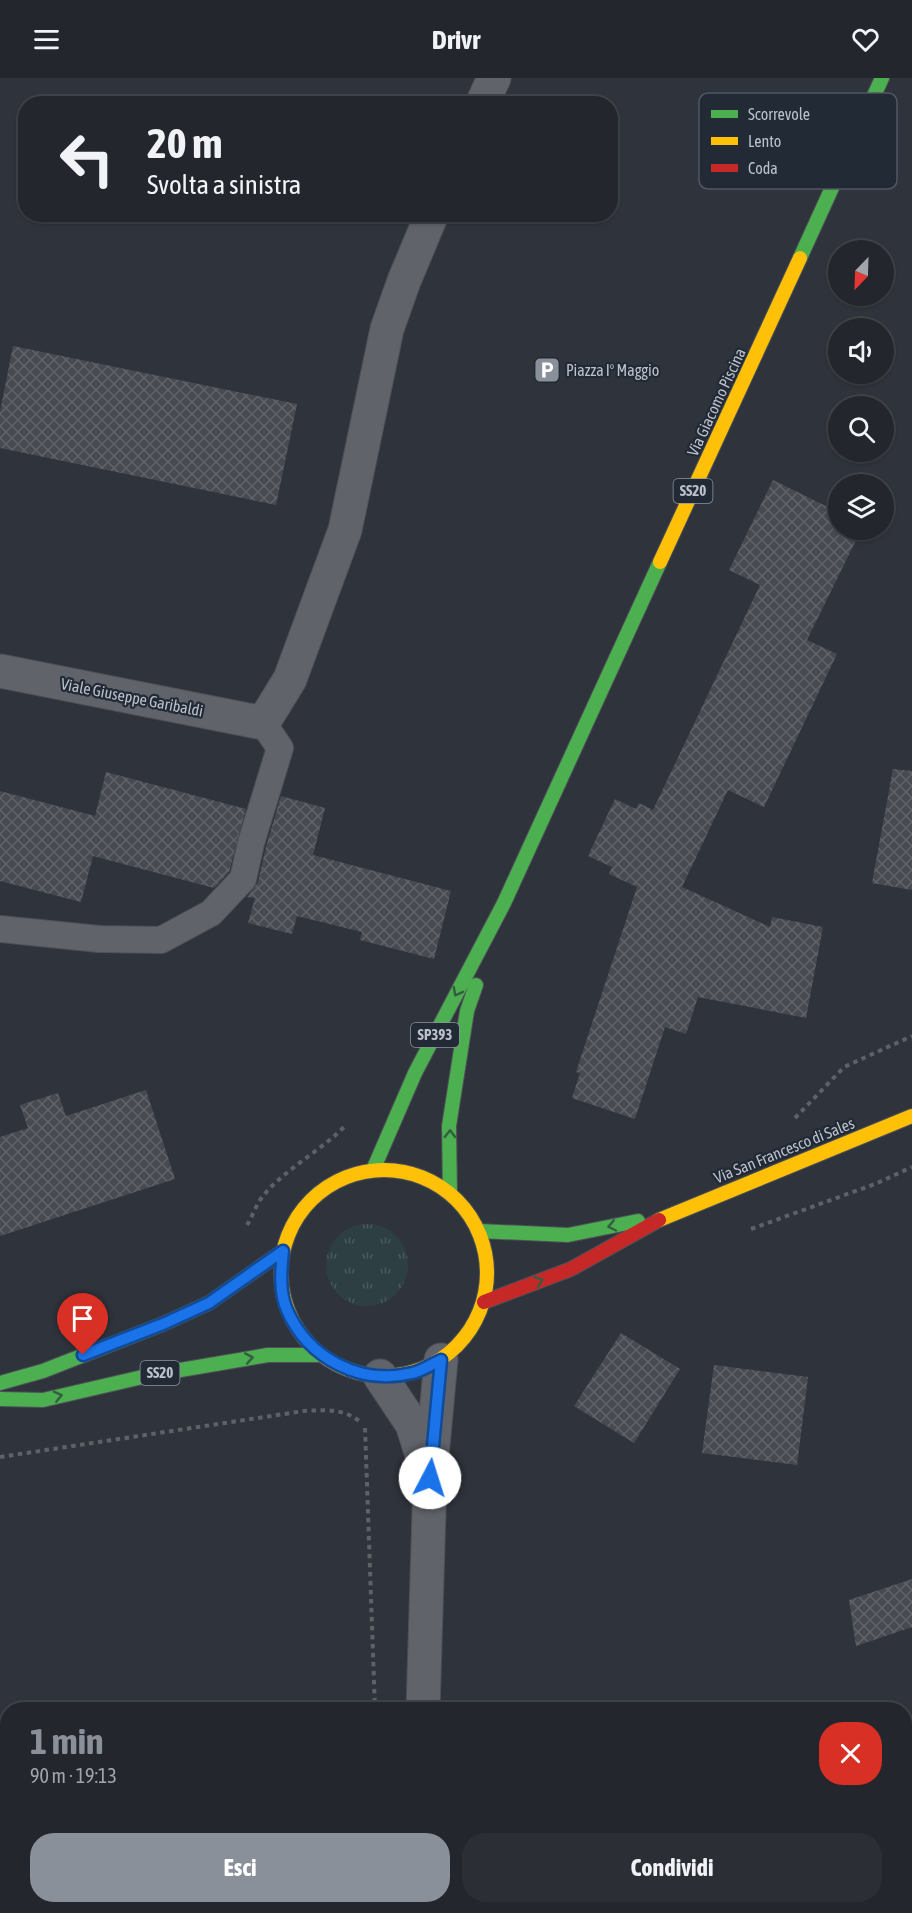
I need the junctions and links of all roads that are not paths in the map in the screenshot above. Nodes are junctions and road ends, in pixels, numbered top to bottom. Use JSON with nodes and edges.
{"nodes":[{"id":1,"x":494,"y":78,"type":"edge"},
{"id":2,"x":882,"y":78,"type":"edge"},
{"id":3,"x":875,"y":93,"type":"edge"},
{"id":4,"x":486,"y":96,"type":"edge"},
{"id":5,"x":831,"y":189,"type":"edge"},
{"id":6,"x":429,"y":222,"type":"edge"},
{"id":7,"x":0,"y":670,"type":"edge"},
{"id":8,"x":263,"y":723,"type":"junction"},
{"id":9,"x":504,"y":903,"type":"junction"},
{"id":10,"x":0,"y":929,"type":"edge"},
{"id":11,"x":912,"y":1116,"type":"edge"},
{"id":12,"x":373,"y":1170,"type":"junction"},
{"id":13,"x":450,"y":1192,"type":"junction"},
{"id":14,"x":669,"y":1215,"type":"junction"},
{"id":15,"x":479,"y":1231,"type":"junction"},
{"id":16,"x":283,"y":1251,"type":"junction"},
{"id":17,"x":484,"y":1302,"type":"junction"},
{"id":18,"x":321,"y":1355,"type":"junction"},
{"id":19,"x":441,"y":1360,"type":"junction"},
{"id":20,"x":380,"y":1376,"type":"junction"},
{"id":21,"x":0,"y":1383,"type":"edge"},
{"id":22,"x":0,"y":1399,"type":"edge"},
{"id":23,"x":430,"y":1478,"type":"junction"},
{"id":24,"x":423,"y":1702,"type":"edge"}],
"edges":[{"from":1,"to":4,"type":"street"},
{"from":2,"to":3,"type":"main road","name":"Via Giacomo Piscina","number":"SS20"},
{"from":5,"to":9,"type":"main road","name":"Via Giacomo Piscina","number":"SS20"},
{"from":6,"to":8,"type":"street"},
{"from":7,"to":8,"type":"street","name":"Viale Giuseppe Garibaldi"},
{"from":8,"to":10,"type":"lane"},
{"from":9,"to":12,"type":"main road","name":"Via Giacomo Piscina","number":"SP393","one_way":true},
{"from":13,"to":9,"type":"main road","name":"Via Giacomo Piscina","number":"SP393","one_way":true},
{"from":11,"to":14,"type":"main road","name":"Via San Francesco di Sales"},
{"from":12,"to":13,"type":"main road"},
{"from":12,"to":16,"type":"main road"},
{"from":13,"to":15,"type":"main road"},
{"from":14,"to":15,"type":"main road","one_way":true},
{"from":17,"to":14,"type":"main road","one_way":true},
{"from":15,"to":17,"type":"main road"},
{"from":16,"to":18,"type":"main road"},
{"from":16,"to":21,"type":"main road"},
{"from":17,"to":19,"type":"main road"},
{"from":18,"to":20,"type":"main road"},
{"from":22,"to":18,"type":"main road","number":"SS20","one_way":true},
{"from":19,"to":20,"type":"main road"},
{"from":19,"to":23,"type":"street"},
{"from":20,"to":23,"type":"street"},
{"from":23,"to":24,"type":"street"}]}
